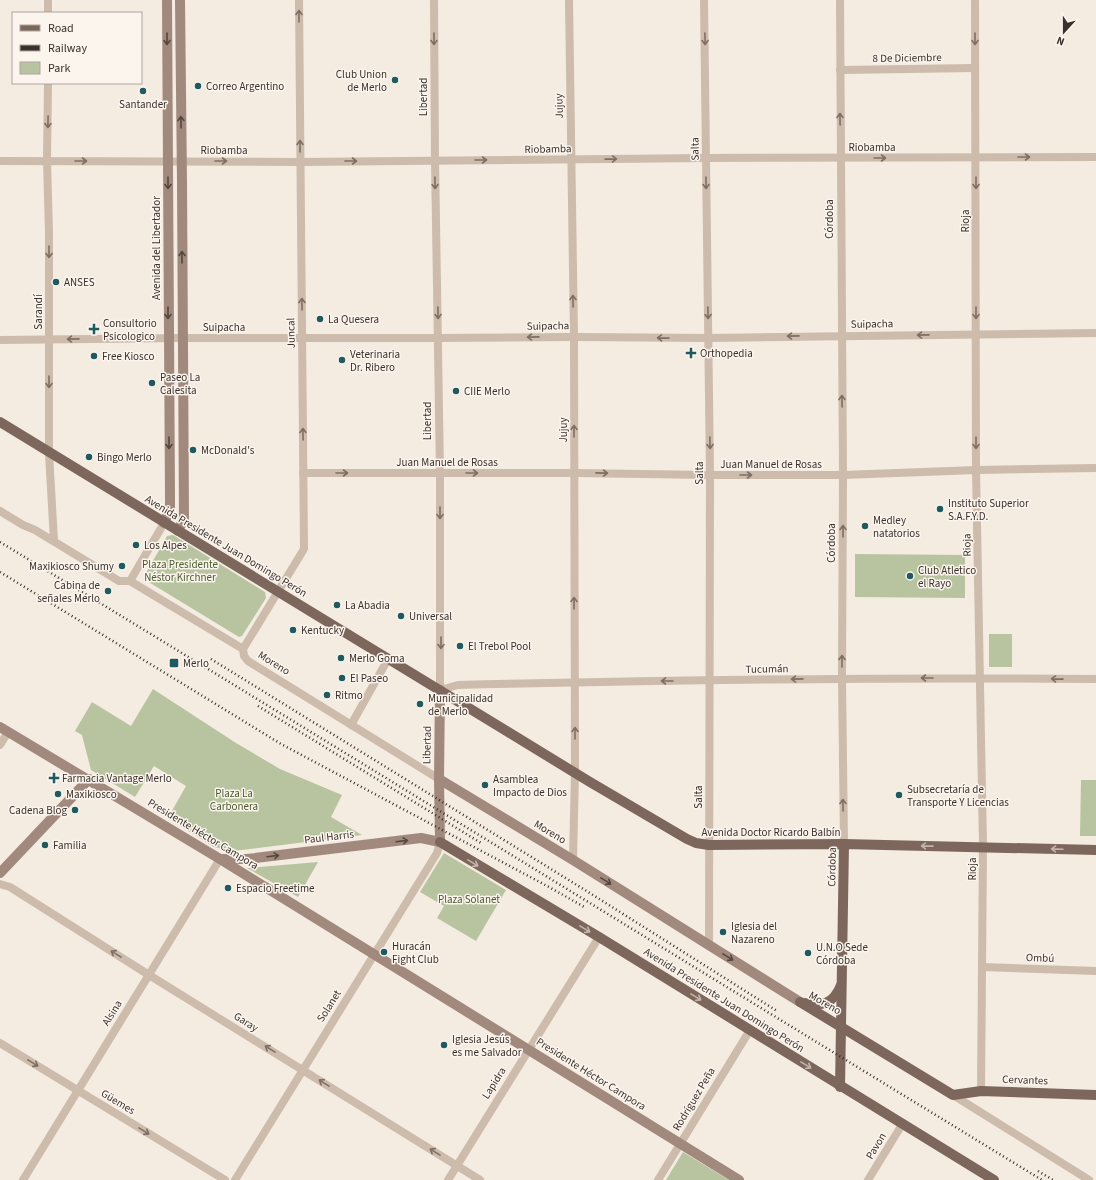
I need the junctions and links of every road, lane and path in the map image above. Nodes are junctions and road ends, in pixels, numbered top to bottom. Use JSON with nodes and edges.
{"nodes":[{"id":1,"x":48,"y":0,"type":"edge"},
{"id":2,"x":167,"y":0,"type":"edge"},
{"id":3,"x":180,"y":0,"type":"edge"},
{"id":4,"x":299,"y":0,"type":"edge"},
{"id":5,"x":434,"y":0,"type":"edge"},
{"id":6,"x":569,"y":0,"type":"edge"},
{"id":7,"x":704,"y":0,"type":"edge"},
{"id":8,"x":840,"y":0,"type":"edge"},
{"id":9,"x":975,"y":0,"type":"edge"},
{"id":10,"x":48,"y":12,"type":"edge"},
{"id":11,"x":975,"y":68,"type":"junction"},
{"id":12,"x":840,"y":70,"type":"junction"},
{"id":13,"x":48,"y":84,"type":"edge"},
{"id":14,"x":976,"y":157,"type":"junction"},
{"id":15,"x":1096,"y":157,"type":"edge"},
{"id":16,"x":706,"y":158,"type":"junction"},
{"id":17,"x":841,"y":158,"type":"junction"},
{"id":18,"x":571,"y":159,"type":"junction"},
{"id":19,"x":0,"y":160,"type":"edge"},
{"id":20,"x":47,"y":160,"type":"junction"},
{"id":21,"x":435,"y":160,"type":"junction"},
{"id":22,"x":168,"y":161,"type":"junction"},
{"id":23,"x":182,"y":161,"type":"junction"},
{"id":24,"x":300,"y":162,"type":"junction"},
{"id":25,"x":1096,"y":333,"type":"edge"},
{"id":26,"x":976,"y":334,"type":"junction"},
{"id":27,"x":841,"y":335,"type":"junction"},
{"id":28,"x":574,"y":337,"type":"junction"},
{"id":29,"x":168,"y":338,"type":"junction"},
{"id":30,"x":183,"y":338,"type":"junction"},
{"id":31,"x":302,"y":338,"type":"junction"},
{"id":32,"x":439,"y":338,"type":"junction"},
{"id":33,"x":709,"y":338,"type":"junction"},
{"id":34,"x":49,"y":339,"type":"junction"},
{"id":35,"x":0,"y":340,"type":"edge"},
{"id":36,"x":0,"y":422,"type":"edge"},
{"id":37,"x":49,"y":453,"type":"junction"},
{"id":38,"x":1096,"y":468,"type":"edge"},
{"id":39,"x":976,"y":470,"type":"junction"},
{"id":40,"x":303,"y":473,"type":"junction"},
{"id":41,"x":574,"y":473,"type":"junction"},
{"id":42,"x":440,"y":474,"type":"junction"},
{"id":43,"x":710,"y":475,"type":"junction"},
{"id":44,"x":843,"y":475,"type":"junction"},
{"id":45,"x":0,"y":512,"type":"edge"},
{"id":46,"x":164,"y":523,"type":"junction"},
{"id":47,"x":178,"y":531,"type":"junction"},
{"id":48,"x":54,"y":541,"type":"junction"},
{"id":49,"x":130,"y":581,"type":"junction"},
{"id":50,"x":278,"y":592,"type":"junction"},
{"id":51,"x":243,"y":649,"type":"junction"},
{"id":52,"x":388,"y":659,"type":"junction"},
{"id":53,"x":842,"y":678,"type":"junction"},
{"id":54,"x":980,"y":678,"type":"junction"},
{"id":55,"x":1096,"y":679,"type":"edge"},
{"id":56,"x":708,"y":681,"type":"junction"},
{"id":57,"x":574,"y":682,"type":"junction"},
{"id":58,"x":440,"y":690,"type":"junction"},
{"id":59,"x":351,"y":725,"type":"junction"},
{"id":60,"x":4,"y":730,"type":"edge"},
{"id":61,"x":0,"y":745,"type":"edge"},
{"id":62,"x":575,"y":772,"type":"junction"},
{"id":63,"x":89,"y":779,"type":"junction"},
{"id":64,"x":439,"y":779,"type":"junction"},
{"id":65,"x":440,"y":842,"type":"junction"},
{"id":66,"x":844,"y":844,"type":"junction"},
{"id":67,"x":709,"y":846,"type":"junction"},
{"id":68,"x":983,"y":846,"type":"junction"},
{"id":69,"x":1096,"y":850,"type":"edge"},
{"id":70,"x":220,"y":859,"type":"junction"},
{"id":71,"x":573,"y":860,"type":"junction"},
{"id":72,"x":0,"y":873,"type":"edge"},
{"id":73,"x":0,"y":884,"type":"edge"},
{"id":74,"x":599,"y":937,"type":"junction"},
{"id":75,"x":708,"y":945,"type":"junction"},
{"id":76,"x":374,"y":954,"type":"junction"},
{"id":77,"x":982,"y":967,"type":"junction"},
{"id":78,"x":1096,"y":971,"type":"edge"},
{"id":79,"x":149,"y":975,"type":"junction"},
{"id":80,"x":842,"y":984,"type":"junction"},
{"id":81,"x":800,"y":1002,"type":"junction"},
{"id":82,"x":842,"y":1027,"type":"junction"},
{"id":83,"x":750,"y":1030,"type":"junction"},
{"id":84,"x":0,"y":1043,"type":"edge"},
{"id":85,"x":528,"y":1049,"type":"junction"},
{"id":86,"x":303,"y":1070,"type":"junction"},
{"id":87,"x":840,"y":1087,"type":"junction"},
{"id":88,"x":77,"y":1090,"type":"junction"},
{"id":89,"x":981,"y":1090,"type":"junction"},
{"id":90,"x":952,"y":1095,"type":"junction"},
{"id":91,"x":1096,"y":1095,"type":"edge"},
{"id":92,"x":903,"y":1124,"type":"junction"},
{"id":93,"x":680,"y":1144,"type":"junction"},
{"id":94,"x":457,"y":1166,"type":"junction"},
{"id":95,"x":23,"y":1180,"type":"edge"},
{"id":96,"x":225,"y":1180,"type":"edge"},
{"id":97,"x":235,"y":1180,"type":"edge"},
{"id":98,"x":448,"y":1180,"type":"edge"},
{"id":99,"x":480,"y":1180,"type":"edge"},
{"id":100,"x":658,"y":1180,"type":"edge"},
{"id":101,"x":739,"y":1180,"type":"edge"},
{"id":102,"x":868,"y":1180,"type":"edge"},
{"id":103,"x":994,"y":1180,"type":"edge"},
{"id":104,"x":1089,"y":1180,"type":"edge"}],
"edges":[{"from":1,"to":10,"type":"street"},
{"from":2,"to":22,"type":"main road","name":"Avenida del Libertador","one_way":true},
{"from":23,"to":3,"type":"main road","one_way":true},
{"from":24,"to":4,"type":"street","name":"Juncal","one_way":true},
{"from":5,"to":21,"type":"street","name":"Libertad","one_way":true},
{"from":6,"to":18,"type":"street","name":"Jujuy"},
{"from":7,"to":16,"type":"street","name":"Salta","one_way":true},
{"from":8,"to":12,"type":"street","name":"Córdoba"},
{"from":9,"to":11,"type":"street","name":"Rioja","one_way":true},
{"from":11,"to":12,"type":"street","name":"8 De Diciembre"},
{"from":11,"to":14,"type":"street","name":"Rioja"},
{"from":17,"to":12,"type":"street","name":"Córdoba","one_way":true},
{"from":13,"to":20,"type":"street","name":"Sarandí","one_way":true},
{"from":14,"to":15,"type":"street","name":"Riobamba","one_way":true},
{"from":17,"to":14,"type":"street","name":"Riobamba","one_way":true},
{"from":14,"to":26,"type":"street","name":"Rioja","one_way":true},
{"from":16,"to":17,"type":"street","name":"Riobamba"},
{"from":18,"to":16,"type":"street","name":"Riobamba","one_way":true},
{"from":16,"to":33,"type":"street","name":"Salta","one_way":true},
{"from":17,"to":27,"type":"street","name":"Córdoba"},
{"from":21,"to":18,"type":"street","name":"Riobamba","one_way":true},
{"from":28,"to":18,"type":"street","name":"Jujuy","one_way":true},
{"from":19,"to":20,"type":"street","name":"Riobamba"},
{"from":20,"to":22,"type":"street","name":"Riobamba","one_way":true},
{"from":20,"to":34,"type":"street","name":"Sarandí","one_way":true},
{"from":24,"to":21,"type":"street","name":"Riobamba","one_way":true},
{"from":21,"to":32,"type":"street","name":"Libertad","one_way":true},
{"from":22,"to":23,"type":"street","name":"Riobamba"},
{"from":22,"to":29,"type":"main road","name":"Avenida del Libertador","one_way":true},
{"from":23,"to":24,"type":"street","name":"Riobamba","one_way":true},
{"from":30,"to":23,"type":"main road","one_way":true},
{"from":31,"to":24,"type":"street","name":"Juncal","one_way":true},
{"from":25,"to":26,"type":"street","name":"Suipacha"},
{"from":26,"to":27,"type":"street","name":"Suipacha","one_way":true},
{"from":26,"to":39,"type":"street","name":"Rioja","one_way":true},
{"from":27,"to":33,"type":"street","name":"Suipacha","one_way":true},
{"from":44,"to":27,"type":"street","name":"Córdoba","one_way":true},
{"from":28,"to":32,"type":"street","name":"Suipacha","one_way":true},
{"from":33,"to":28,"type":"street","name":"Suipacha","one_way":true},
{"from":41,"to":28,"type":"street","name":"Jujuy","one_way":true},
{"from":29,"to":30,"type":"street","name":"Suipacha"},
{"from":29,"to":34,"type":"street","name":"Suipacha","one_way":true},
{"from":29,"to":46,"type":"main road","name":"Avenida del Libertador","one_way":true},
{"from":30,"to":31,"type":"street","name":"Suipacha"},
{"from":30,"to":47,"type":"main road"},
{"from":31,"to":32,"type":"street","name":"Suipacha"},
{"from":40,"to":31,"type":"street","name":"Juncal","one_way":true},
{"from":32,"to":42,"type":"street","name":"Libertad"},
{"from":33,"to":43,"type":"street","name":"Salta","one_way":true},
{"from":34,"to":35,"type":"street","name":"Suipacha"},
{"from":34,"to":37,"type":"street","name":"Sarandí","one_way":true},
{"from":36,"to":37,"type":"main road","name":"Avenida Presidente Juan Domingo Perón"},
{"from":37,"to":46,"type":"main road","name":"Avenida Presidente Juan Domingo Perón"},
{"from":37,"to":48,"type":"street","name":"Sarandí"},
{"from":38,"to":39,"type":"street","name":"Juan Manuel de Rosas"},
{"from":39,"to":44,"type":"street","name":"Juan Manuel de Rosas"},
{"from":39,"to":54,"type":"street","name":"Rioja"},
{"from":40,"to":42,"type":"street","name":"Juan Manuel de Rosas","one_way":true},
{"from":40,"to":50,"type":"street","name":"Juncal"},
{"from":42,"to":41,"type":"street","name":"Juan Manuel de Rosas","one_way":true},
{"from":41,"to":43,"type":"street","name":"Juan Manuel de Rosas","one_way":true},
{"from":57,"to":41,"type":"street","name":"Jujuy","one_way":true},
{"from":42,"to":58,"type":"street","name":"Libertad","one_way":true},
{"from":43,"to":44,"type":"street","name":"Juan Manuel de Rosas","one_way":true},
{"from":43,"to":56,"type":"street","name":"Salta"},
{"from":53,"to":44,"type":"street","name":"Córdoba","one_way":true},
{"from":45,"to":48,"type":"street","name":"Moreno"},
{"from":46,"to":47,"type":"main road","name":"Avenida Presidente Juan Domingo Perón"},
{"from":46,"to":49,"type":"street","name":"Avenida del Libertador"},
{"from":47,"to":50,"type":"main road","name":"Avenida Presidente Juan Domingo Perón"},
{"from":48,"to":49,"type":"street","name":"Moreno"},
{"from":49,"to":51,"type":"street","name":"Moreno"},
{"from":50,"to":51,"type":"street","name":"Juncal"},
{"from":50,"to":52,"type":"main road","name":"Avenida Presidente Juan Domingo Perón"},
{"from":51,"to":59,"type":"street","name":"Moreno"},
{"from":52,"to":58,"type":"main road","name":"Avenida Presidente Juan Domingo Perón"},
{"from":52,"to":59,"type":"street"},
{"from":54,"to":53,"type":"street","name":"Tucumán","one_way":true},
{"from":53,"to":56,"type":"street","name":"Tucumán","one_way":true},
{"from":66,"to":53,"type":"street","name":"Córdoba","one_way":true},
{"from":55,"to":54,"type":"street","name":"Tucumán","one_way":true},
{"from":54,"to":68,"type":"street","name":"Rioja"},
{"from":56,"to":57,"type":"street","name":"Tucumán","one_way":true},
{"from":56,"to":67,"type":"street","name":"Salta"},
{"from":57,"to":58,"type":"street","name":"Tucumán"},
{"from":62,"to":57,"type":"street","name":"Jujuy","one_way":true},
{"from":58,"to":62,"type":"main road","name":"Avenida Doctor Ricardo Balbín"},
{"from":58,"to":64,"type":"main road","name":"Libertad"},
{"from":59,"to":64,"type":"street","name":"Moreno"},
{"from":60,"to":61,"type":"street"},
{"from":60,"to":63,"type":"main road","name":"Presidente Héctor Campora"},
{"from":62,"to":67,"type":"main road","name":"Avenida Doctor Ricardo Balbín"},
{"from":62,"to":71,"type":"street","name":"Jujuy"},
{"from":63,"to":70,"type":"main road","name":"Presidente Héctor Campora"},
{"from":63,"to":72,"type":"main road"},
{"from":64,"to":65,"type":"main road","name":"Libertad"},
{"from":64,"to":71,"type":"main road","name":"Moreno"},
{"from":70,"to":65,"type":"main road","name":"Paul Harris","one_way":true},
{"from":65,"to":74,"type":"main road","name":"Avenida Presidente Juan Domingo Perón","one_way":true},
{"from":65,"to":76,"type":"street","name":"Solanet"},
{"from":66,"to":67,"type":"main road","name":"Avenida Doctor Ricardo Balbín"},
{"from":68,"to":66,"type":"main road","name":"Avenida Doctor Ricardo Balbín","one_way":true},
{"from":66,"to":80,"type":"main road","name":"Córdoba"},
{"from":67,"to":75,"type":"street","name":"Salta"},
{"from":69,"to":68,"type":"main road","name":"Avenida Doctor Ricardo Balbín","one_way":true},
{"from":68,"to":77,"type":"street","name":"Rioja"},
{"from":70,"to":76,"type":"main road","name":"Presidente Héctor Campora"},
{"from":70,"to":79,"type":"street","name":"Alsina"},
{"from":71,"to":75,"type":"main road","name":"Moreno","one_way":true},
{"from":79,"to":73,"type":"street","name":"Garay","one_way":true},
{"from":74,"to":83,"type":"main road","name":"Avenida Presidente Juan Domingo Perón","one_way":true},
{"from":74,"to":85,"type":"street","name":"Lapidra"},
{"from":75,"to":81,"type":"main road","name":"Moreno","one_way":true},
{"from":76,"to":85,"type":"main road","name":"Presidente Héctor Campora"},
{"from":76,"to":86,"type":"street","name":"Solanet"},
{"from":77,"to":78,"type":"street","name":"Ombú"},
{"from":77,"to":89,"type":"street","name":"Rioja"},
{"from":86,"to":79,"type":"street","name":"Garay","one_way":true},
{"from":79,"to":88,"type":"street","name":"Alsina"},
{"from":80,"to":81,"type":"main road"},
{"from":80,"to":82,"type":"main road","name":"Córdoba"},
{"from":81,"to":82,"type":"main road","name":"Moreno"},
{"from":82,"to":87,"type":"main road","name":"Córdoba"},
{"from":82,"to":90,"type":"main road","name":"Moreno"},
{"from":83,"to":87,"type":"main road","name":"Avenida Presidente Juan Domingo Perón","one_way":true},
{"from":83,"to":93,"type":"street","name":"Rodríguez Peña"},
{"from":84,"to":88,"type":"street","name":"Güemes","one_way":true},
{"from":85,"to":93,"type":"main road","name":"Presidente Héctor Campora"},
{"from":85,"to":94,"type":"street","name":"Lapidra"},
{"from":94,"to":86,"type":"street","name":"Garay","one_way":true},
{"from":86,"to":97,"type":"street","name":"Solanet"},
{"from":87,"to":92,"type":"main road","name":"Avenida Presidente Juan Domingo Perón"},
{"from":88,"to":95,"type":"street","name":"Alsina"},
{"from":88,"to":96,"type":"street","name":"Güemes","one_way":true},
{"from":89,"to":90,"type":"main road","name":"Cervantes"},
{"from":89,"to":91,"type":"main road","name":"Cervantes"},
{"from":90,"to":104,"type":"street","name":"Moreno"},
{"from":92,"to":102,"type":"street","name":"Pavon"},
{"from":92,"to":103,"type":"main road","name":"Avenida Presidente Juan Domingo Perón"},
{"from":93,"to":100,"type":"street","name":"Rodríguez Peña"},
{"from":93,"to":101,"type":"main road","name":"Presidente Héctor Campora"},
{"from":94,"to":98,"type":"street","name":"Lapidra"},
{"from":94,"to":99,"type":"street","name":"Garay"}]}
